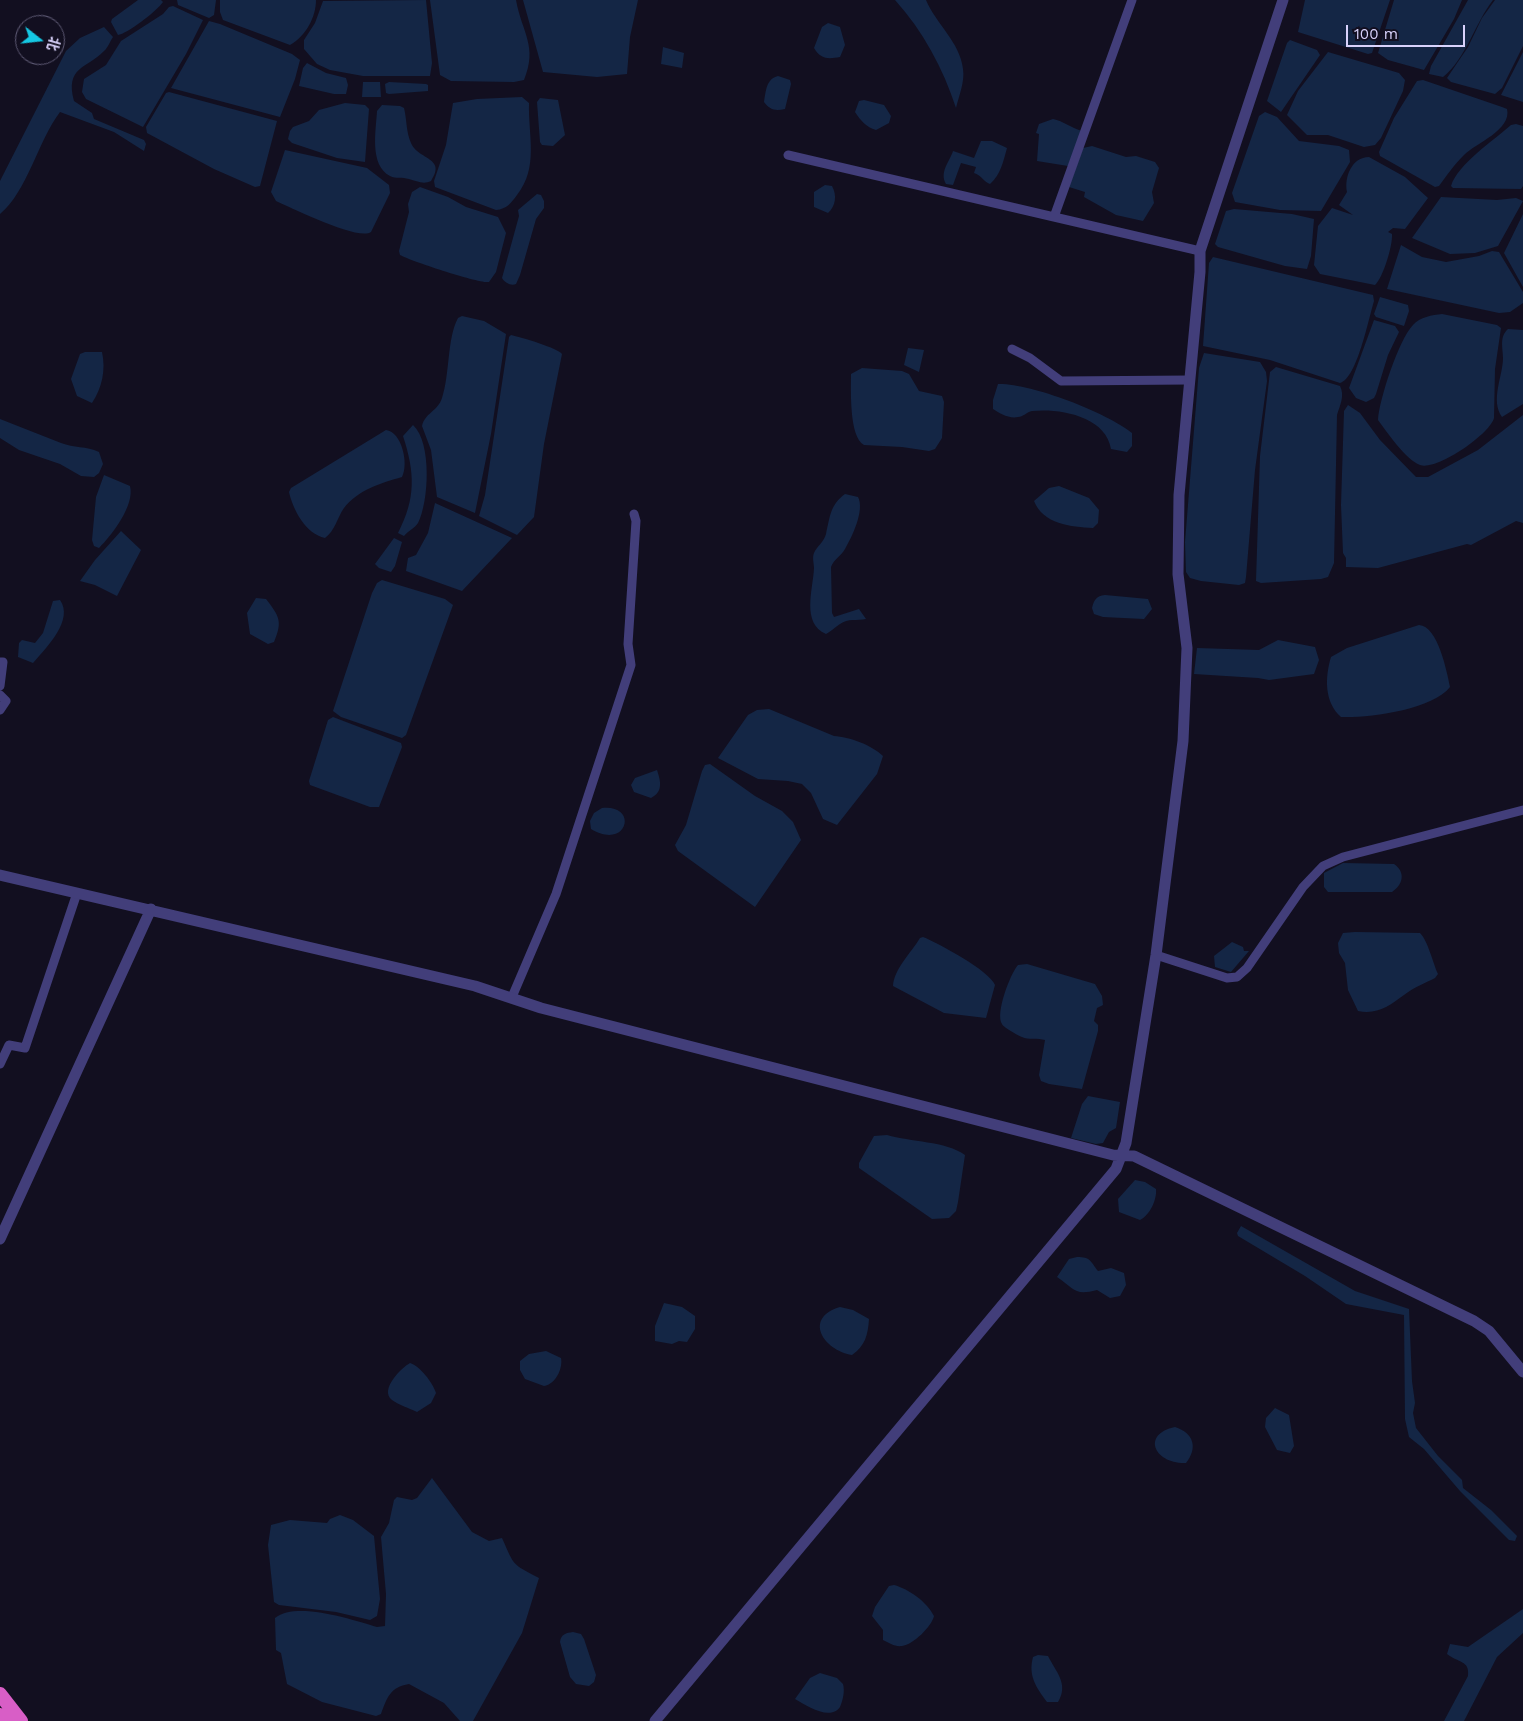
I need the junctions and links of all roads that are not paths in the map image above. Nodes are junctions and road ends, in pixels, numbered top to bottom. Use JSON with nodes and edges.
{"nodes":[{"id":1,"x":1132,"y":0,"type":"edge"},
{"id":2,"x":1283,"y":0,"type":"edge"},
{"id":3,"x":788,"y":155,"type":"dead end"},
{"id":4,"x":1054,"y":217,"type":"junction"},
{"id":5,"x":1200,"y":251,"type":"junction"},
{"id":6,"x":1012,"y":349,"type":"dead end"},
{"id":7,"x":1189,"y":380,"type":"junction"},
{"id":8,"x":634,"y":514,"type":"dead end"},
{"id":9,"x":0,"y":662,"type":"edge"},
{"id":10,"x":0,"y":686,"type":"edge"},
{"id":11,"x":0,"y":695,"type":"edge"},
{"id":12,"x":0,"y":710,"type":"edge"},
{"id":13,"x":1523,"y":810,"type":"edge"},
{"id":14,"x":0,"y":875,"type":"edge"},
{"id":15,"x":77,"y":893,"type":"junction"},
{"id":16,"x":150,"y":910,"type":"junction"},
{"id":17,"x":1156,"y":955,"type":"junction"},
{"id":18,"x":512,"y":998,"type":"junction"},
{"id":19,"x":0,"y":1064,"type":"edge"},
{"id":20,"x":1121,"y":1155,"type":"junction"},
{"id":21,"x":0,"y":1239,"type":"edge"},
{"id":22,"x":1523,"y":1372,"type":"edge"},
{"id":23,"x":0,"y":1694,"type":"edge"},
{"id":24,"x":0,"y":1715,"type":"edge"},
{"id":25,"x":5,"y":1721,"type":"edge"},
{"id":26,"x":21,"y":1721,"type":"edge"},
{"id":27,"x":654,"y":1721,"type":"edge"}],
"edges":[{"from":1,"to":4,"type":"street"},
{"from":2,"to":5,"type":"street"},
{"from":3,"to":4,"type":"street"},
{"from":4,"to":5,"type":"street"},
{"from":5,"to":7,"type":"street"},
{"from":6,"to":7,"type":"street"},
{"from":7,"to":17,"type":"street"},
{"from":8,"to":18,"type":"street"},
{"from":9,"to":10,"type":"street"},
{"from":11,"to":12,"type":"street"},
{"from":13,"to":17,"type":"street"},
{"from":14,"to":15,"type":"street"},
{"from":15,"to":16,"type":"street"},
{"from":15,"to":19,"type":"street"},
{"from":16,"to":18,"type":"street"},
{"from":16,"to":21,"type":"street"},
{"from":17,"to":20,"type":"street"},
{"from":18,"to":20,"type":"street"},
{"from":20,"to":22,"type":"street"},
{"from":20,"to":27,"type":"street"},
{"from":23,"to":26,"type":"highway"},
{"from":24,"to":25,"type":"highway"}]}
